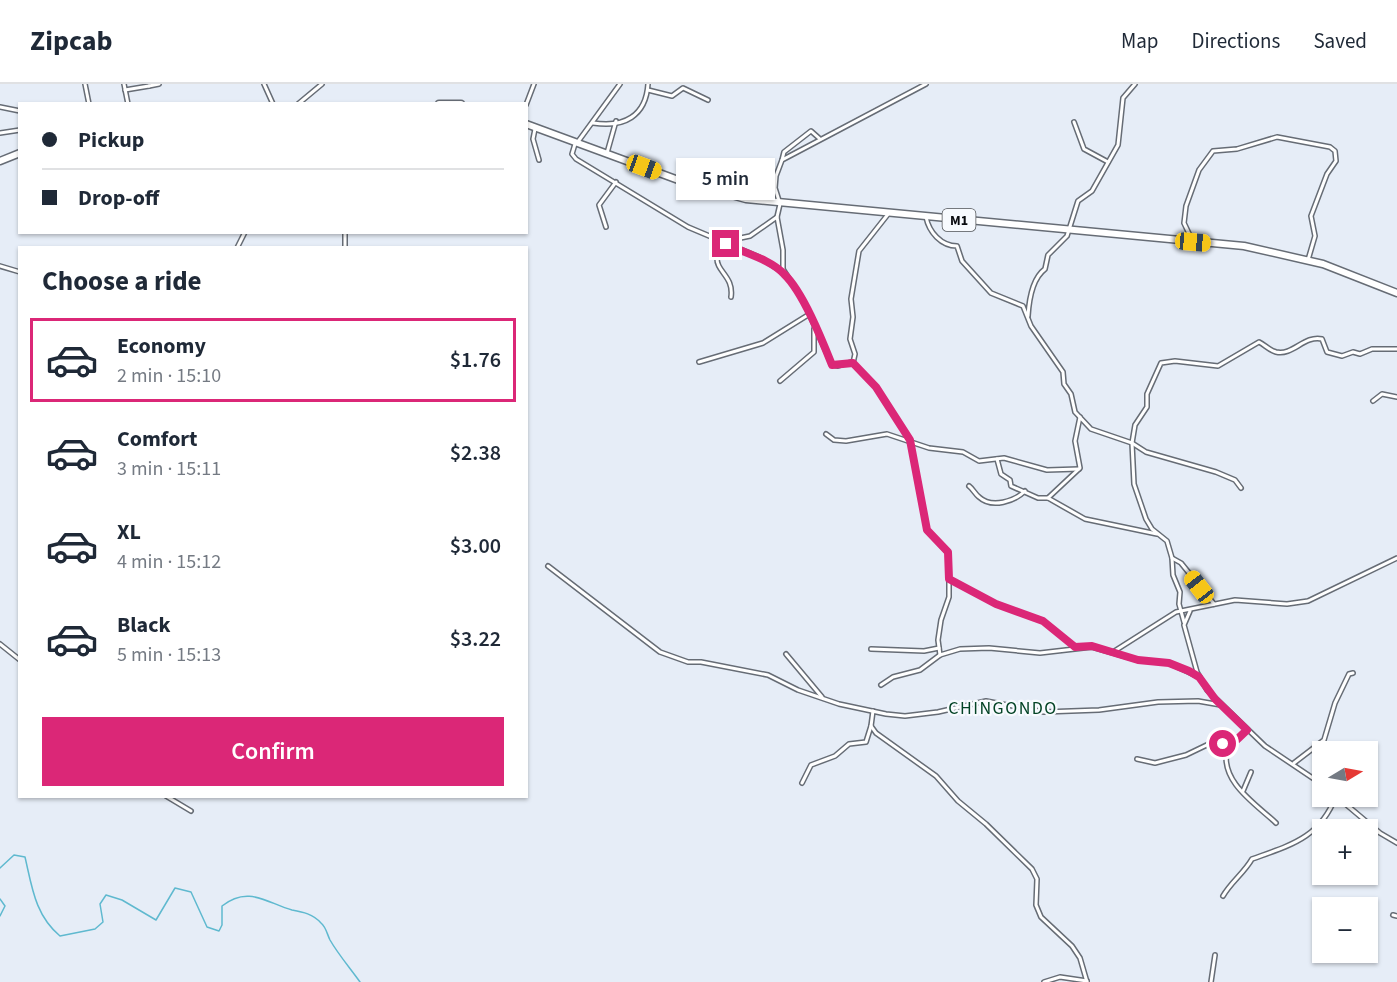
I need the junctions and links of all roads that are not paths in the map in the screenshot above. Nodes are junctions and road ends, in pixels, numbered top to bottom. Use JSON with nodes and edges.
{"nodes":[{"id":1,"x":85,"y":84,"type":"edge"},
{"id":2,"x":124,"y":84,"type":"edge"},
{"id":3,"x":159,"y":84,"type":"edge"},
{"id":4,"x":264,"y":84,"type":"edge"},
{"id":5,"x":322,"y":84,"type":"edge"},
{"id":6,"x":534,"y":84,"type":"edge"},
{"id":7,"x":620,"y":84,"type":"edge"},
{"id":8,"x":648,"y":84,"type":"edge"},
{"id":9,"x":926,"y":84,"type":"edge"},
{"id":10,"x":1135,"y":84,"type":"edge"},
{"id":11,"x":148,"y":85,"type":"edge"},
{"id":12,"x":125,"y":90,"type":"junction"},
{"id":13,"x":648,"y":90,"type":"junction"},
{"id":14,"x":708,"y":100,"type":"dead end"},
{"id":15,"x":89,"y":102,"type":"edge"},
{"id":16,"x":128,"y":102,"type":"edge"},
{"id":17,"x":272,"y":102,"type":"edge"},
{"id":18,"x":300,"y":102,"type":"edge"},
{"id":19,"x":527,"y":102,"type":"edge"},
{"id":20,"x":0,"y":107,"type":"edge"},
{"id":21,"x":18,"y":111,"type":"edge"},
{"id":22,"x":616,"y":121,"type":"junction"},
{"id":23,"x":1074,"y":122,"type":"dead end"},
{"id":24,"x":592,"y":123,"type":"junction"},
{"id":25,"x":528,"y":125,"type":"edge"},
{"id":26,"x":536,"y":128,"type":"junction"},
{"id":27,"x":18,"y":130,"type":"edge"},
{"id":28,"x":0,"y":133,"type":"edge"},
{"id":29,"x":528,"y":134,"type":"edge"},
{"id":30,"x":533,"y":135,"type":"junction"},
{"id":31,"x":821,"y":139,"type":"junction"},
{"id":32,"x":576,"y":142,"type":"junction"},
{"id":33,"x":607,"y":153,"type":"junction"},
{"id":34,"x":18,"y":154,"type":"edge"},
{"id":35,"x":539,"y":160,"type":"dead end"},
{"id":36,"x":782,"y":160,"type":"junction"},
{"id":37,"x":0,"y":161,"type":"edge"},
{"id":38,"x":1108,"y":162,"type":"junction"},
{"id":39,"x":616,"y":182,"type":"junction"},
{"id":40,"x":780,"y":204,"type":"junction"},
{"id":41,"x":889,"y":213,"type":"junction"},
{"id":42,"x":777,"y":217,"type":"junction"},
{"id":43,"x":926,"y":217,"type":"junction"},
{"id":44,"x":606,"y":227,"type":"dead end"},
{"id":45,"x":1068,"y":230,"type":"junction"},
{"id":46,"x":1193,"y":242,"type":"junction"},
{"id":47,"x":726,"y":244,"type":"junction"},
{"id":48,"x":1308,"y":260,"type":"junction"},
{"id":49,"x":0,"y":266,"type":"edge"},
{"id":50,"x":18,"y":271,"type":"edge"},
{"id":51,"x":784,"y":273,"type":"junction"},
{"id":52,"x":1397,"y":293,"type":"edge"},
{"id":53,"x":731,"y":297,"type":"dead end"},
{"id":54,"x":808,"y":315,"type":"junction"},
{"id":55,"x":1028,"y":319,"type":"junction"},
{"id":56,"x":815,"y":327,"type":"junction"},
{"id":57,"x":1397,"y":349,"type":"edge"},
{"id":58,"x":699,"y":362,"type":"dead end"},
{"id":59,"x":853,"y":363,"type":"junction"},
{"id":60,"x":780,"y":381,"type":"dead end"},
{"id":61,"x":1397,"y":398,"type":"edge"},
{"id":62,"x":1373,"y":401,"type":"dead end"},
{"id":63,"x":1080,"y":417,"type":"junction"},
{"id":64,"x":826,"y":434,"type":"dead end"},
{"id":65,"x":911,"y":443,"type":"junction"},
{"id":66,"x":1132,"y":443,"type":"junction"},
{"id":67,"x":997,"y":458,"type":"junction"},
{"id":68,"x":1079,"y":469,"type":"junction"},
{"id":69,"x":969,"y":486,"type":"dead end"},
{"id":70,"x":1242,"y":488,"type":"dead end"},
{"id":71,"x":1025,"y":491,"type":"junction"},
{"id":72,"x":1048,"y":498,"type":"junction"},
{"id":73,"x":1159,"y":534,"type":"junction"},
{"id":74,"x":1172,"y":558,"type":"junction"},
{"id":75,"x":1397,"y":558,"type":"edge"},
{"id":76,"x":548,"y":567,"type":"dead end"},
{"id":77,"x":949,"y":579,"type":"junction"},
{"id":78,"x":1214,"y":603,"type":"junction"},
{"id":79,"x":1192,"y":610,"type":"junction"},
{"id":80,"x":1181,"y":612,"type":"junction"},
{"id":81,"x":1184,"y":622,"type":"junction"},
{"id":82,"x":0,"y":644,"type":"edge"},
{"id":83,"x":1075,"y":647,"type":"junction"},
{"id":84,"x":871,"y":648,"type":"dead end"},
{"id":85,"x":939,"y":648,"type":"junction"},
{"id":86,"x":1111,"y":652,"type":"junction"},
{"id":87,"x":786,"y":654,"type":"dead end"},
{"id":88,"x":940,"y":655,"type":"junction"},
{"id":89,"x":18,"y":658,"type":"edge"},
{"id":90,"x":1353,"y":673,"type":"dead end"},
{"id":91,"x":1199,"y":677,"type":"junction"},
{"id":92,"x":880,"y":685,"type":"dead end"},
{"id":93,"x":823,"y":698,"type":"junction"},
{"id":94,"x":1221,"y":705,"type":"junction"},
{"id":95,"x":873,"y":711,"type":"junction"},
{"id":96,"x":871,"y":726,"type":"junction"},
{"id":97,"x":1247,"y":730,"type":"junction"},
{"id":98,"x":1228,"y":748,"type":"junction"},
{"id":99,"x":1137,"y":759,"type":"dead end"},
{"id":100,"x":1294,"y":763,"type":"junction"},
{"id":101,"x":1251,"y":772,"type":"dead end"},
{"id":102,"x":1312,"y":776,"type":"edge"},
{"id":103,"x":802,"y":783,"type":"dead end"},
{"id":104,"x":1243,"y":791,"type":"junction"},
{"id":105,"x":169,"y":798,"type":"edge"},
{"id":106,"x":1331,"y":807,"type":"edge"},
{"id":107,"x":1349,"y":807,"type":"edge"},
{"id":108,"x":191,"y":811,"type":"dead end"},
{"id":109,"x":1276,"y":823,"type":"dead end"},
{"id":110,"x":1397,"y":843,"type":"edge"},
{"id":111,"x":1223,"y":896,"type":"dead end"},
{"id":112,"x":1215,"y":955,"type":"dead end"},
{"id":113,"x":1087,"y":981,"type":"edge"},
{"id":114,"x":1044,"y":982,"type":"edge"},
{"id":115,"x":1211,"y":982,"type":"edge"}],
"edges":[{"from":1,"to":15,"type":"street"},
{"from":2,"to":12,"type":"street"},
{"from":3,"to":11,"type":"street"},
{"from":4,"to":17,"type":"street"},
{"from":5,"to":18,"type":"street"},
{"from":6,"to":19,"type":"street"},
{"from":7,"to":24,"type":"street"},
{"from":8,"to":13,"type":"street"},
{"from":9,"to":31,"type":"street"},
{"from":10,"to":38,"type":"street"},
{"from":11,"to":12,"type":"street"},
{"from":12,"to":16,"type":"street"},
{"from":13,"to":14,"type":"street"},
{"from":13,"to":22,"type":"street"},
{"from":20,"to":21,"type":"street"},
{"from":22,"to":24,"type":"street"},
{"from":22,"to":33,"type":"street"},
{"from":23,"to":38,"type":"street"},
{"from":24,"to":32,"type":"street"},
{"from":25,"to":26,"type":"highway","number":"M1"},
{"from":26,"to":30,"type":"street"},
{"from":26,"to":32,"type":"highway","number":"M1"},
{"from":27,"to":28,"type":"street"},
{"from":29,"to":30,"type":"street"},
{"from":30,"to":35,"type":"street"},
{"from":31,"to":36,"type":"street"},
{"from":31,"to":36,"type":"street"},
{"from":32,"to":33,"type":"highway","number":"M1"},
{"from":32,"to":39,"type":"street"},
{"from":33,"to":40,"type":"highway","number":"M1"},
{"from":34,"to":37,"type":"highway"},
{"from":36,"to":40,"type":"street"},
{"from":38,"to":45,"type":"street"},
{"from":39,"to":44,"type":"street"},
{"from":39,"to":47,"type":"street"},
{"from":40,"to":41,"type":"highway","number":"M1"},
{"from":40,"to":42,"type":"street"},
{"from":41,"to":43,"type":"highway","number":"M1"},
{"from":41,"to":59,"type":"street"},
{"from":42,"to":47,"type":"street"},
{"from":42,"to":51,"type":"street"},
{"from":43,"to":45,"type":"highway","number":"M1"},
{"from":43,"to":55,"type":"street"},
{"from":45,"to":46,"type":"highway","number":"M1"},
{"from":45,"to":55,"type":"street"},
{"from":46,"to":48,"type":"highway","number":"M1"},
{"from":46,"to":48,"type":"street"},
{"from":47,"to":51,"type":"street"},
{"from":47,"to":53,"type":"street"},
{"from":48,"to":52,"type":"highway","number":"M1"},
{"from":49,"to":50,"type":"street"},
{"from":51,"to":54,"type":"street"},
{"from":54,"to":56,"type":"street"},
{"from":54,"to":58,"type":"street"},
{"from":55,"to":63,"type":"street"},
{"from":56,"to":59,"type":"street"},
{"from":56,"to":60,"type":"street"},
{"from":57,"to":66,"type":"street"},
{"from":59,"to":65,"type":"street"},
{"from":61,"to":62,"type":"street"},
{"from":63,"to":66,"type":"street"},
{"from":63,"to":68,"type":"street"},
{"from":64,"to":65,"type":"street"},
{"from":65,"to":67,"type":"street"},
{"from":65,"to":77,"type":"street"},
{"from":66,"to":70,"type":"street"},
{"from":66,"to":73,"type":"street"},
{"from":67,"to":68,"type":"street"},
{"from":67,"to":71,"type":"street"},
{"from":68,"to":72,"type":"street"},
{"from":69,"to":71,"type":"street"},
{"from":71,"to":72,"type":"street"},
{"from":72,"to":73,"type":"street"},
{"from":73,"to":74,"type":"street"},
{"from":74,"to":78,"type":"street"},
{"from":74,"to":80,"type":"street"},
{"from":75,"to":78,"type":"street"},
{"from":76,"to":93,"type":"street"},
{"from":77,"to":83,"type":"street"},
{"from":77,"to":85,"type":"street"},
{"from":78,"to":79,"type":"street"},
{"from":79,"to":80,"type":"street"},
{"from":79,"to":81,"type":"street"},
{"from":80,"to":81,"type":"street"},
{"from":80,"to":86,"type":"street"},
{"from":81,"to":91,"type":"street"},
{"from":82,"to":89,"type":"street"},
{"from":83,"to":86,"type":"street"},
{"from":83,"to":88,"type":"street"},
{"from":84,"to":85,"type":"street"},
{"from":85,"to":88,"type":"street"},
{"from":86,"to":91,"type":"street"},
{"from":87,"to":93,"type":"street"},
{"from":88,"to":92,"type":"street"},
{"from":90,"to":100,"type":"street"},
{"from":91,"to":94,"type":"street"},
{"from":93,"to":95,"type":"street"},
{"from":94,"to":95,"type":"street"},
{"from":94,"to":97,"type":"street"},
{"from":95,"to":96,"type":"street"},
{"from":96,"to":103,"type":"street"},
{"from":96,"to":113,"type":"street"},
{"from":97,"to":98,"type":"street"},
{"from":97,"to":100,"type":"street"},
{"from":98,"to":99,"type":"street"},
{"from":98,"to":104,"type":"street"},
{"from":100,"to":102,"type":"street"},
{"from":101,"to":104,"type":"street"},
{"from":104,"to":109,"type":"street"},
{"from":105,"to":108,"type":"street"},
{"from":106,"to":111,"type":"street"},
{"from":107,"to":110,"type":"street"},
{"from":112,"to":115,"type":"street"},
{"from":113,"to":114,"type":"street"}]}
